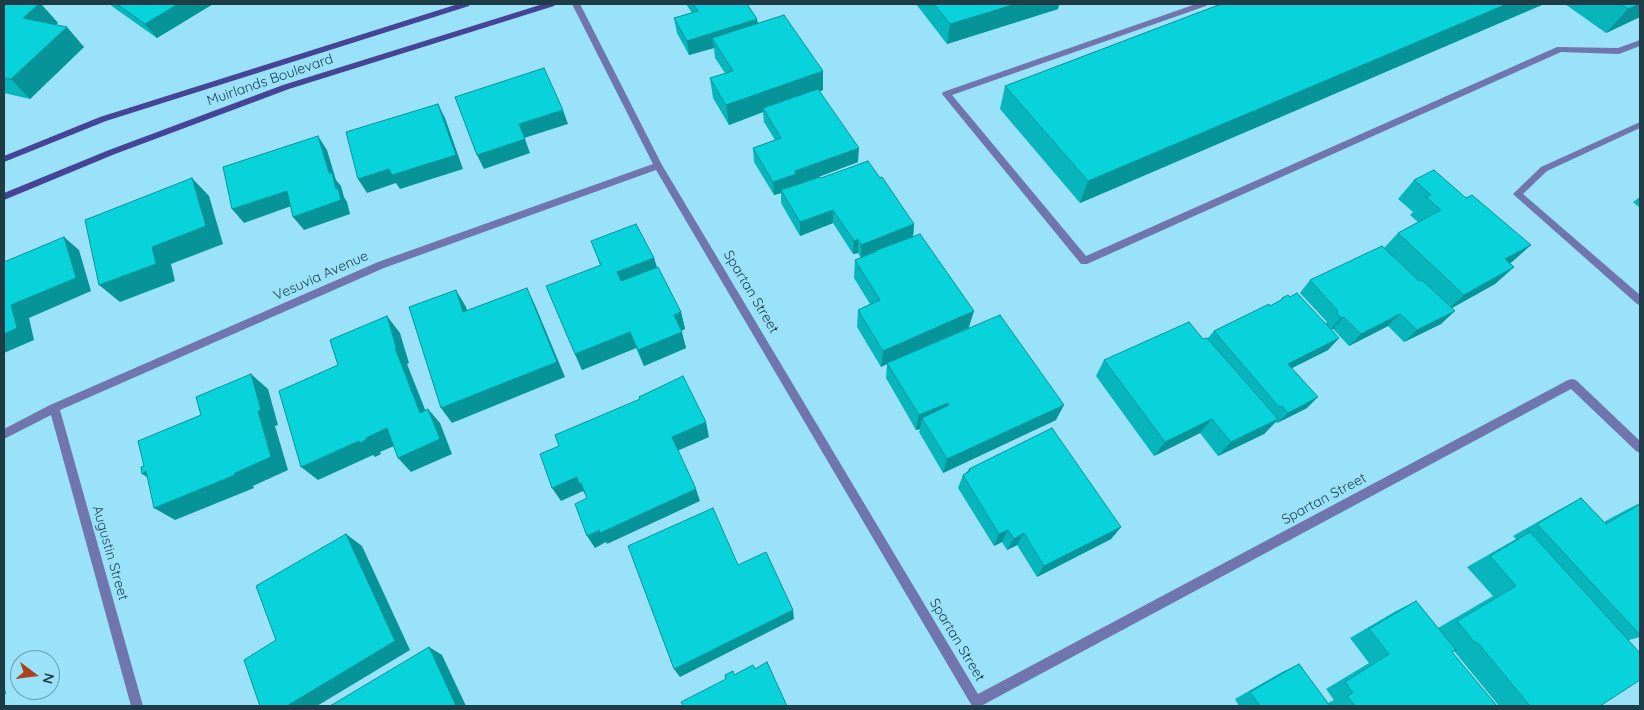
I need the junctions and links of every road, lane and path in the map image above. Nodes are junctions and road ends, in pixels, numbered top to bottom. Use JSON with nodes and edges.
{"nodes":[{"id":1,"x":466,"y":4,"type":"edge"},
{"id":2,"x":550,"y":4,"type":"edge"},
{"id":3,"x":576,"y":4,"type":"edge"},
{"id":4,"x":1204,"y":4,"type":"edge"},
{"id":5,"x":1640,"y":43,"type":"edge"},
{"id":6,"x":1640,"y":125,"type":"edge"},
{"id":7,"x":4,"y":159,"type":"edge"},
{"id":8,"x":658,"y":166,"type":"junction"},
{"id":9,"x":4,"y":197,"type":"edge"},
{"id":10,"x":1640,"y":300,"type":"edge"},
{"id":11,"x":54,"y":408,"type":"junction"},
{"id":12,"x":4,"y":434,"type":"edge"},
{"id":13,"x":1640,"y":448,"type":"edge"},
{"id":14,"x":137,"y":706,"type":"edge"}],
"edges":[{"from":1,"to":7,"type":"main road","name":"Muirlands Boulevard"},
{"from":2,"to":9,"type":"main road","name":"Muirlands Boulevard"},
{"from":3,"to":8,"type":"street","name":"Spartan Street"},
{"from":4,"to":5,"type":"street"},
{"from":6,"to":10,"type":"street"},
{"from":8,"to":11,"type":"street","name":"Vesuvia Avenue"},
{"from":8,"to":13,"type":"street","name":"Spartan Street"},
{"from":11,"to":12,"type":"street","name":"Vesuvia Avenue"},
{"from":11,"to":14,"type":"street","name":"Augustin Street"}]}
